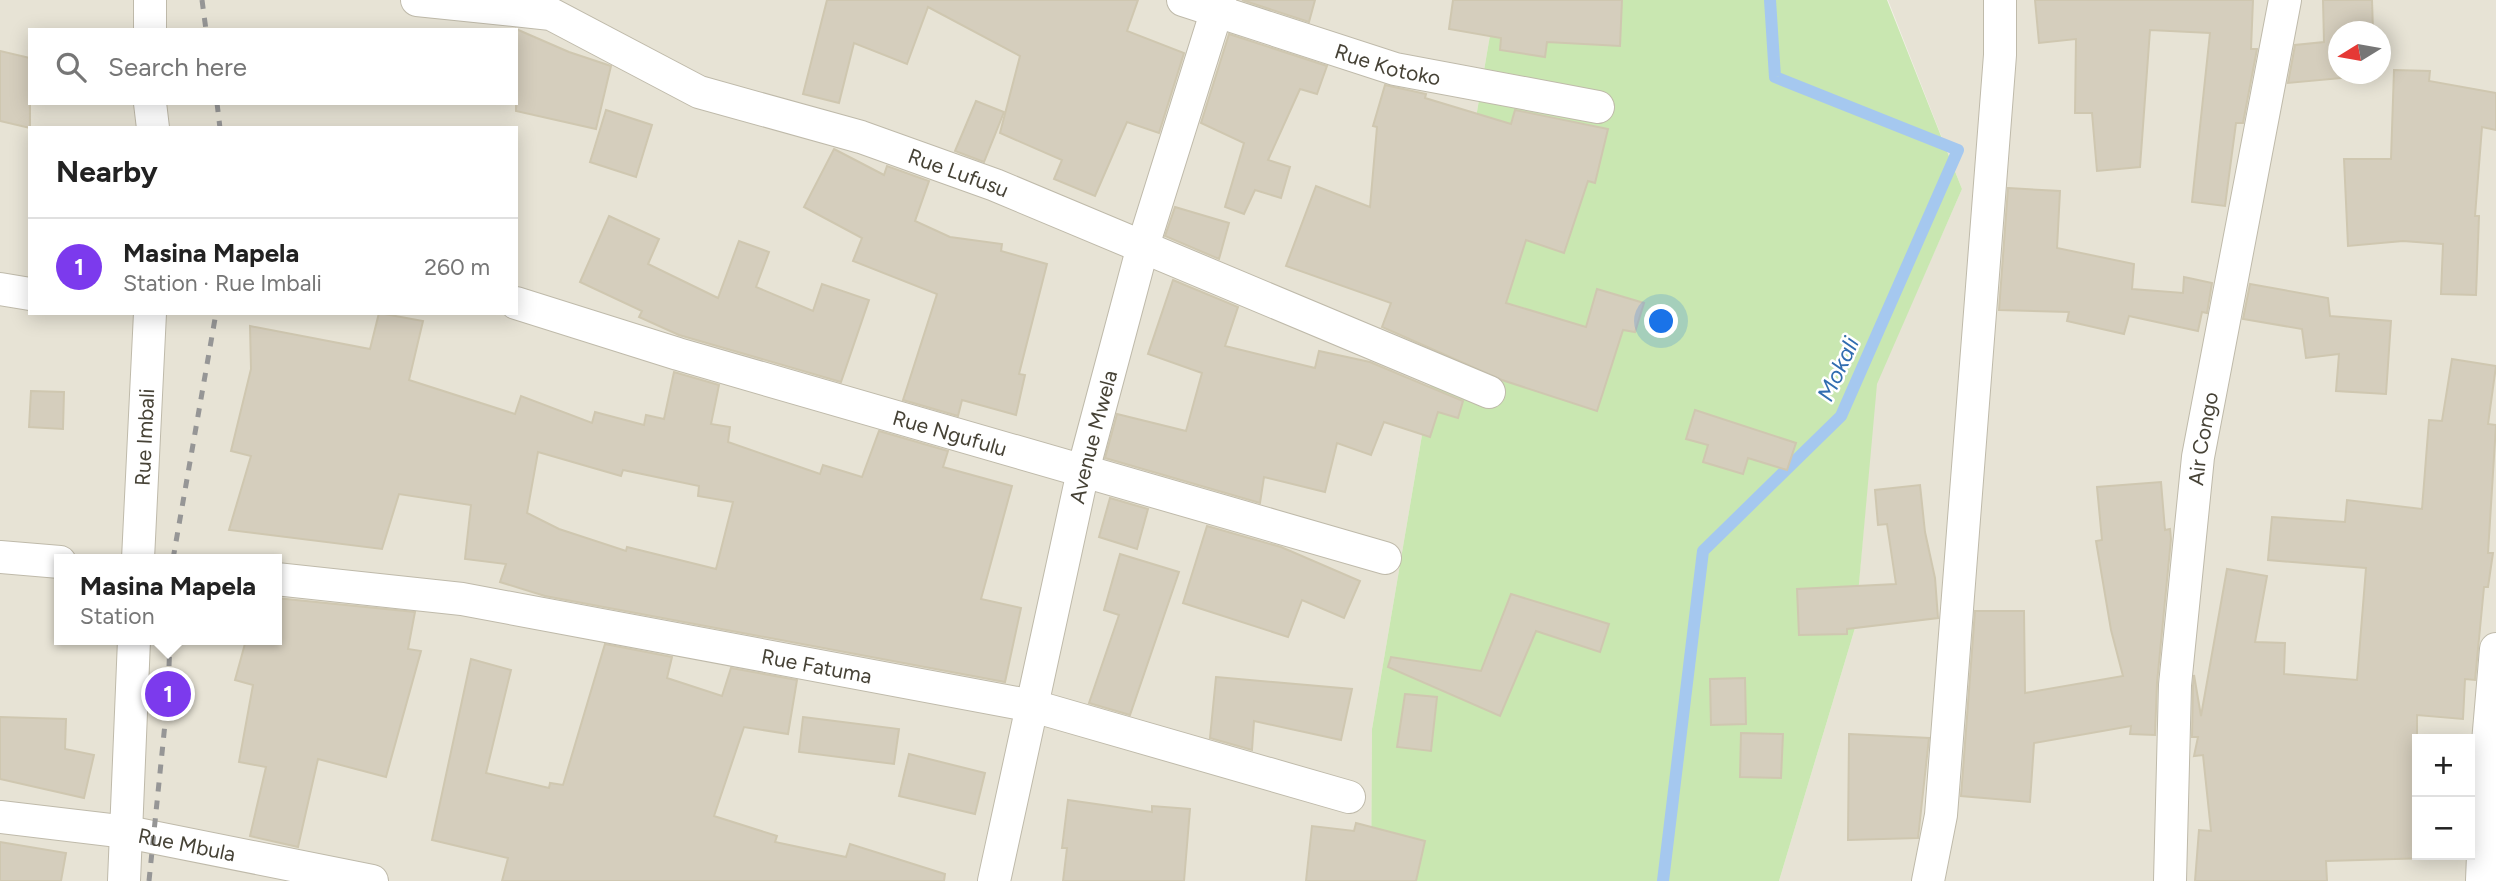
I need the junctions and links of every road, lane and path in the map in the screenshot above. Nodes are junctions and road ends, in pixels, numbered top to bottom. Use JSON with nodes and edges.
{"nodes":[{"id":1,"x":150,"y":0,"type":"edge"},
{"id":2,"x":417,"y":0,"type":"edge"},
{"id":3,"x":1183,"y":0,"type":"edge"},
{"id":4,"x":2000,"y":0,"type":"edge"},
{"id":5,"x":2285,"y":0,"type":"edge"},
{"id":6,"x":1218,"y":5,"type":"edge"},
{"id":7,"x":150,"y":28,"type":"edge"},
{"id":8,"x":150,"y":105,"type":"edge"},
{"id":9,"x":1598,"y":107,"type":"dead end"},
{"id":10,"x":153,"y":126,"type":"edge"},
{"id":11,"x":1143,"y":246,"type":"junction"},
{"id":12,"x":0,"y":289,"type":"edge"},
{"id":13,"x":28,"y":294,"type":"edge"},
{"id":14,"x":518,"y":304,"type":"edge"},
{"id":15,"x":150,"y":315,"type":"edge"},
{"id":16,"x":1489,"y":392,"type":"dead end"},
{"id":17,"x":1083,"y":471,"type":"junction"},
{"id":18,"x":138,"y":554,"type":"edge"},
{"id":19,"x":0,"y":557,"type":"edge"},
{"id":20,"x":1385,"y":558,"type":"dead end"},
{"id":21,"x":54,"y":562,"type":"edge"},
{"id":22,"x":282,"y":580,"type":"edge"},
{"id":23,"x":134,"y":645,"type":"edge"},
{"id":24,"x":2496,"y":649,"type":"edge"},
{"id":25,"x":1033,"y":706,"type":"junction"},
{"id":26,"x":1349,"y":797,"type":"dead end"},
{"id":27,"x":0,"y":817,"type":"edge"},
{"id":28,"x":127,"y":832,"type":"junction"},
{"id":29,"x":124,"y":881,"type":"edge"},
{"id":30,"x":372,"y":881,"type":"edge"},
{"id":31,"x":994,"y":881,"type":"edge"},
{"id":32,"x":1928,"y":881,"type":"edge"},
{"id":33,"x":2170,"y":881,"type":"edge"},
{"id":34,"x":2482,"y":881,"type":"edge"}],
"edges":[{"from":1,"to":7,"type":"street"},
{"from":2,"to":11,"type":"street","name":"Rue Lufusu"},
{"from":3,"to":6,"type":"street","name":"Rue Kotoko"},
{"from":4,"to":32,"type":"street"},
{"from":5,"to":33,"type":"street","name":"Air Congo"},
{"from":6,"to":9,"type":"street","name":"Rue Kotoko"},
{"from":6,"to":11,"type":"street","name":"Avenue Mwela"},
{"from":8,"to":10,"type":"street"},
{"from":11,"to":16,"type":"street","name":"Rue Lufusu"},
{"from":11,"to":17,"type":"street","name":"Avenue Mwela"},
{"from":12,"to":13,"type":"street"},
{"from":14,"to":17,"type":"street","name":"Rue Ngufulu"},
{"from":15,"to":18,"type":"street","name":"Rue Imbali"},
{"from":17,"to":20,"type":"street","name":"Rue Ngufulu"},
{"from":17,"to":25,"type":"street","name":"Avenue Mwela"},
{"from":19,"to":21,"type":"street"},
{"from":22,"to":25,"type":"street","name":"Rue Fatuma"},
{"from":23,"to":28,"type":"street"},
{"from":24,"to":34,"type":"street"},
{"from":25,"to":26,"type":"street","name":"Rue Fatuma"},
{"from":25,"to":31,"type":"street","name":"Avenue Mwela"},
{"from":27,"to":28,"type":"street","name":"Rue Mbula"},
{"from":28,"to":29,"type":"street"},
{"from":28,"to":30,"type":"street","name":"Rue Mbula"}]}
